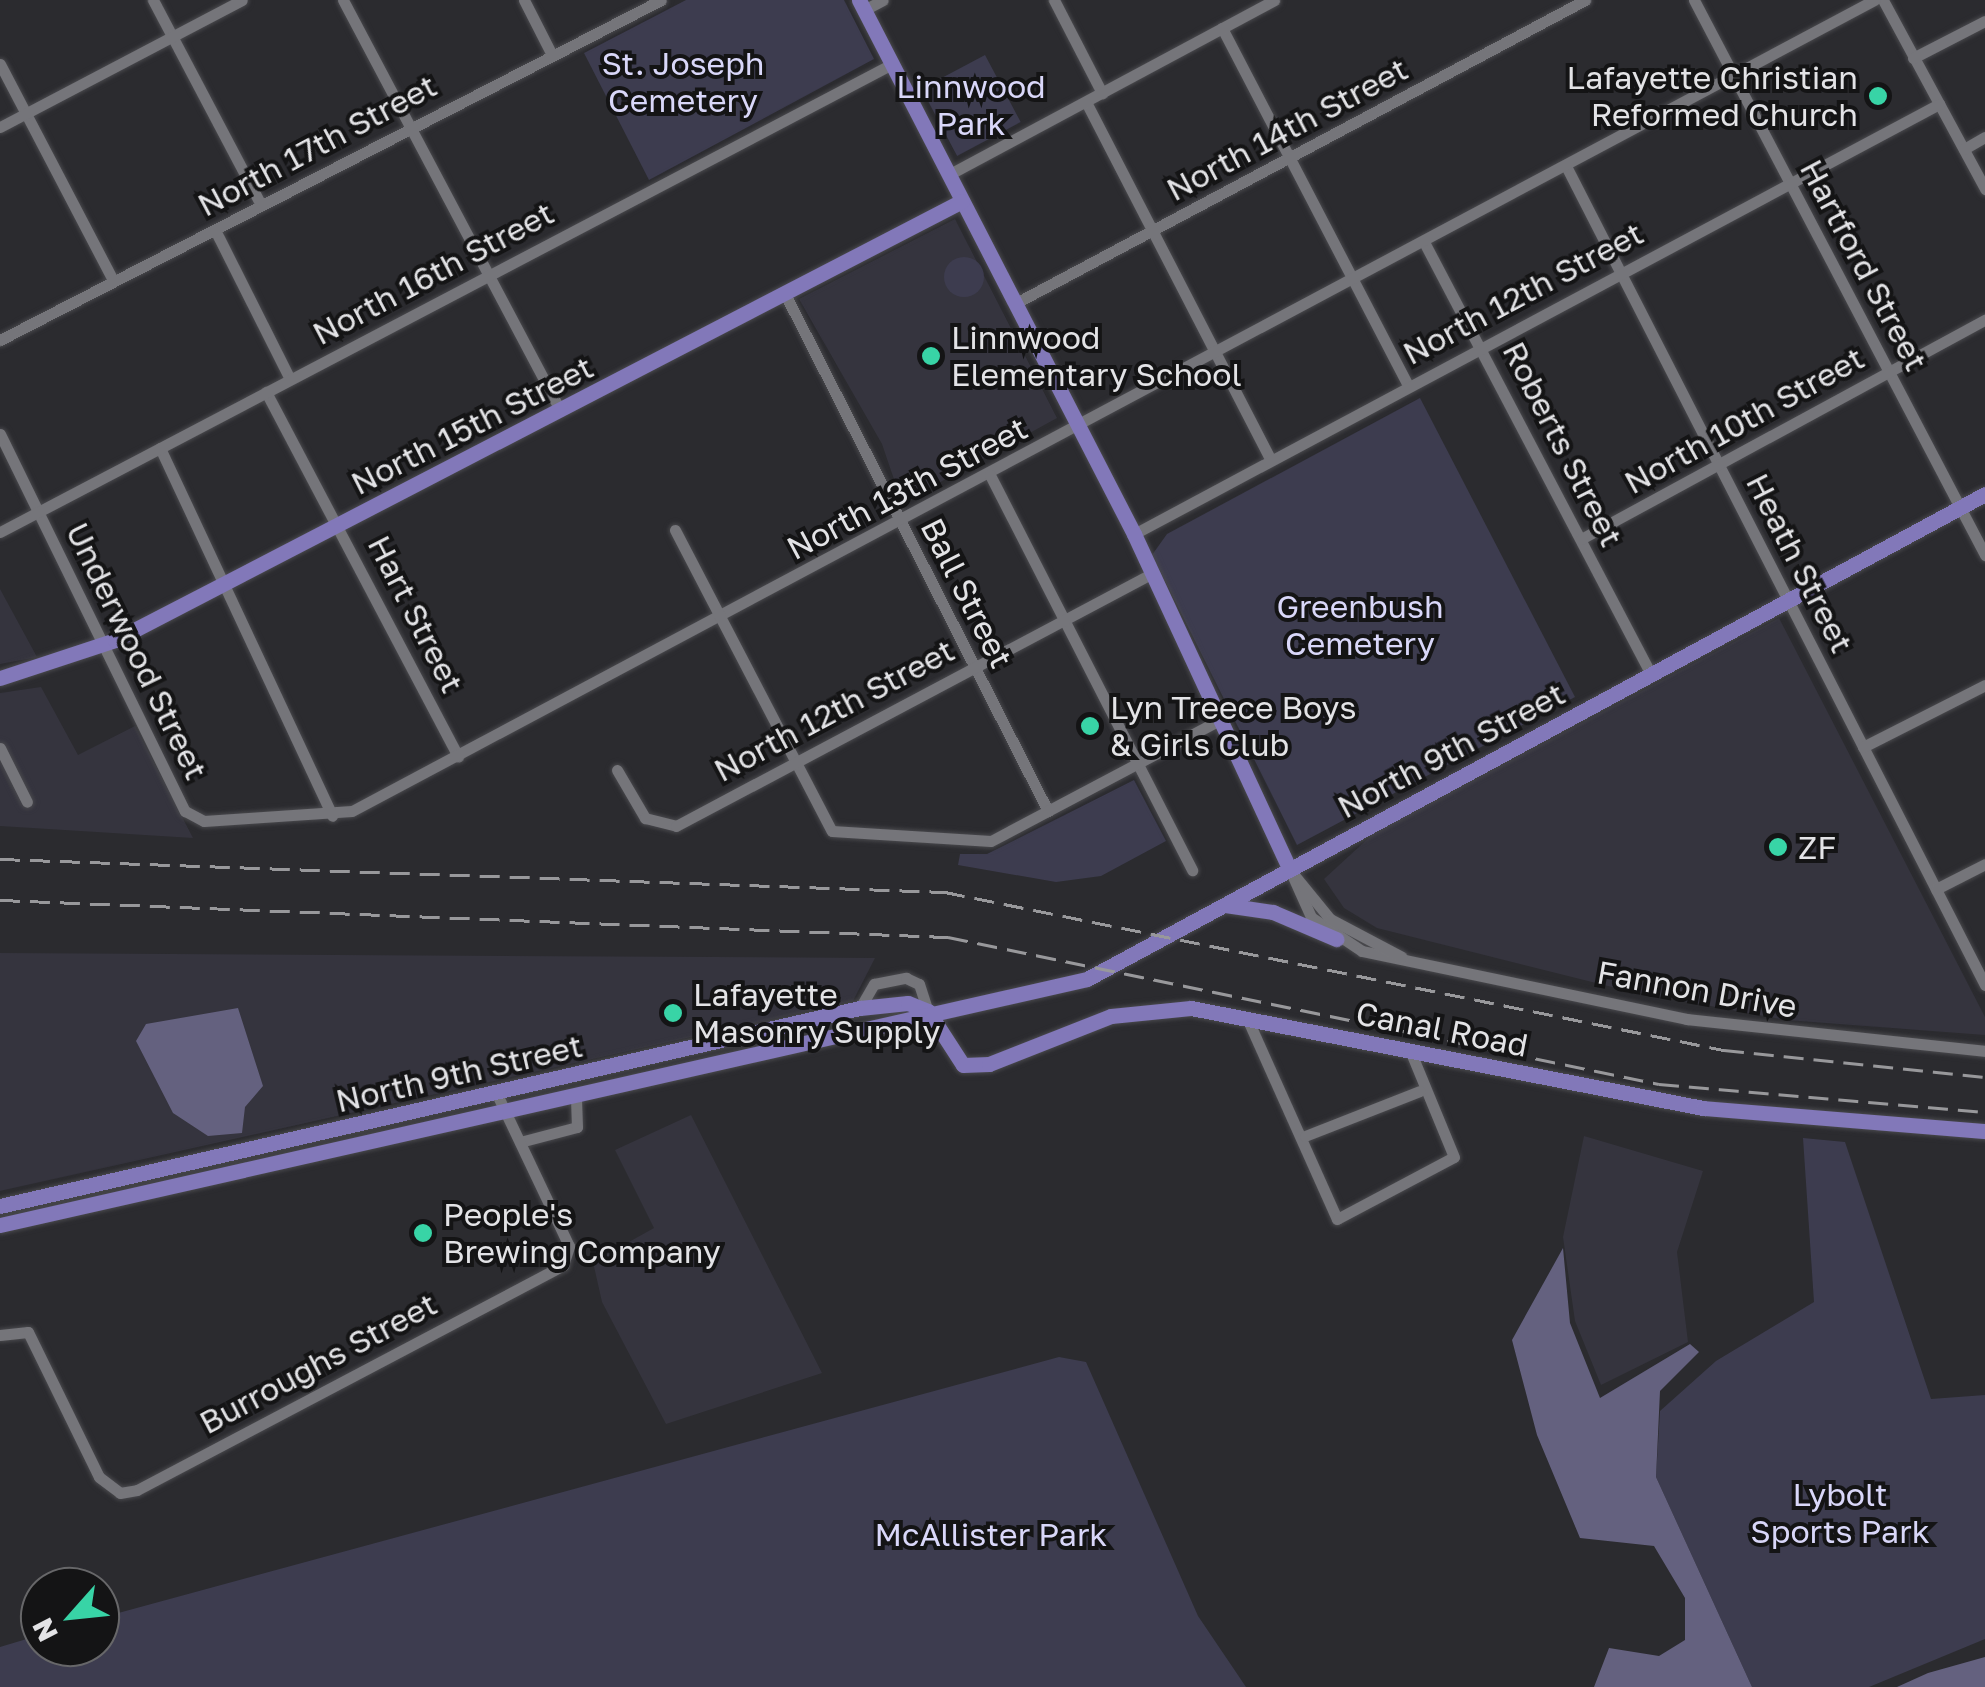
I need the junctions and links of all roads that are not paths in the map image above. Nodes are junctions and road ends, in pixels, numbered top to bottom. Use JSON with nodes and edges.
{"nodes":[{"id":1,"x":153,"y":0,"type":"edge"},
{"id":2,"x":242,"y":0,"type":"edge"},
{"id":3,"x":343,"y":0,"type":"edge"},
{"id":4,"x":524,"y":0,"type":"edge"},
{"id":5,"x":661,"y":0,"type":"edge"},
{"id":6,"x":883,"y":0,"type":"edge"},
{"id":7,"x":1054,"y":0,"type":"edge"},
{"id":8,"x":1274,"y":0,"type":"edge"},
{"id":9,"x":1585,"y":0,"type":"edge"},
{"id":10,"x":1694,"y":0,"type":"edge"},
{"id":11,"x":1874,"y":0,"type":"edge"},
{"id":12,"x":1883,"y":0,"type":"edge"},
{"id":13,"x":862,"y":5,"type":"edge"},
{"id":14,"x":1251,"y":5,"type":"edge"},
{"id":15,"x":1985,"y":21,"type":"edge"},
{"id":16,"x":1222,"y":28,"type":"junction"},
{"id":17,"x":174,"y":38,"type":"junction"},
{"id":18,"x":552,"y":55,"type":"junction"},
{"id":19,"x":1913,"y":58,"type":"junction"},
{"id":20,"x":0,"y":64,"type":"edge"},
{"id":21,"x":892,"y":64,"type":"junction"},
{"id":22,"x":1733,"y":76,"type":"junction"},
{"id":23,"x":1102,"y":94,"type":"junction"},
{"id":24,"x":1086,"y":102,"type":"junction"},
{"id":25,"x":1939,"y":104,"type":"junction"},
{"id":26,"x":26,"y":114,"type":"junction"},
{"id":27,"x":0,"y":127,"type":"edge"},
{"id":28,"x":408,"y":130,"type":"junction"},
{"id":29,"x":1985,"y":137,"type":"edge"},
{"id":30,"x":1964,"y":148,"type":"junction"},
{"id":31,"x":1291,"y":157,"type":"junction"},
{"id":32,"x":1566,"y":166,"type":"junction"},
{"id":33,"x":948,"y":175,"type":"junction"},
{"id":34,"x":1790,"y":182,"type":"junction"},
{"id":35,"x":1985,"y":189,"type":"edge"},
{"id":36,"x":962,"y":201,"type":"junction"},
{"id":37,"x":261,"y":206,"type":"junction"},
{"id":38,"x":215,"y":230,"type":"junction"},
{"id":39,"x":1154,"y":230,"type":"junction"},
{"id":40,"x":1424,"y":242,"type":"junction"},
{"id":41,"x":1619,"y":273,"type":"junction"},
{"id":42,"x":488,"y":276,"type":"junction"},
{"id":43,"x":1356,"y":279,"type":"junction"},
{"id":44,"x":113,"y":280,"type":"junction"},
{"id":45,"x":785,"y":294,"type":"junction"},
{"id":46,"x":1014,"y":304,"type":"junction"},
{"id":47,"x":1985,"y":320,"type":"edge"},
{"id":48,"x":0,"y":340,"type":"edge"},
{"id":49,"x":1481,"y":348,"type":"junction"},
{"id":50,"x":1215,"y":353,"type":"junction"},
{"id":51,"x":1889,"y":372,"type":"junction"},
{"id":52,"x":290,"y":380,"type":"junction"},
{"id":53,"x":1408,"y":386,"type":"junction"},
{"id":54,"x":266,"y":392,"type":"junction"},
{"id":55,"x":561,"y":411,"type":"junction"},
{"id":56,"x":1078,"y":428,"type":"junction"},
{"id":57,"x":0,"y":434,"type":"edge"},
{"id":58,"x":160,"y":448,"type":"junction"},
{"id":59,"x":1272,"y":460,"type":"junction"},
{"id":60,"x":1719,"y":466,"type":"junction"},
{"id":61,"x":990,"y":475,"type":"junction"},
{"id":62,"x":1985,"y":494,"type":"edge"},
{"id":63,"x":1960,"y":507,"type":"junction"},
{"id":64,"x":40,"y":512,"type":"junction"},
{"id":65,"x":900,"y":522,"type":"junction"},
{"id":66,"x":336,"y":525,"type":"junction"},
{"id":67,"x":675,"y":530,"type":"dead end"},
{"id":68,"x":0,"y":532,"type":"edge"},
{"id":69,"x":1134,"y":534,"type":"junction"},
{"id":70,"x":1582,"y":540,"type":"junction"},
{"id":71,"x":1985,"y":555,"type":"edge"},
{"id":72,"x":1150,"y":575,"type":"junction"},
{"id":73,"x":224,"y":583,"type":"junction"},
{"id":74,"x":1786,"y":600,"type":"junction"},
{"id":75,"x":720,"y":618,"type":"junction"},
{"id":76,"x":1064,"y":620,"type":"junction"},
{"id":77,"x":107,"y":644,"type":"junction"},
{"id":78,"x":974,"y":666,"type":"junction"},
{"id":79,"x":1650,"y":672,"type":"junction"},
{"id":80,"x":0,"y":678,"type":"edge"},
{"id":81,"x":1985,"y":685,"type":"edge"},
{"id":82,"x":1221,"y":719,"type":"junction"},
{"id":83,"x":1863,"y":747,"type":"junction"},
{"id":84,"x":0,"y":748,"type":"edge"},
{"id":85,"x":458,"y":756,"type":"junction"},
{"id":86,"x":1137,"y":763,"type":"junction"},
{"id":87,"x":794,"y":764,"type":"junction"},
{"id":88,"x":617,"y":770,"type":"dead end"},
{"id":89,"x":27,"y":802,"type":"dead end"},
{"id":90,"x":1048,"y":810,"type":"junction"},
{"id":91,"x":332,"y":816,"type":"junction"},
{"id":92,"x":1985,"y":864,"type":"edge"},
{"id":93,"x":1192,"y":870,"type":"dead end"},
{"id":94,"x":1290,"y":870,"type":"junction"},
{"id":95,"x":1936,"y":889,"type":"junction"},
{"id":96,"x":1225,"y":904,"type":"junction"},
{"id":97,"x":1336,"y":940,"type":"junction"},
{"id":98,"x":1404,"y":958,"type":"junction"},
{"id":99,"x":1985,"y":985,"type":"edge"},
{"id":100,"x":860,"y":1008,"type":"junction"},
{"id":101,"x":928,"y":1011,"type":"junction"},
{"id":102,"x":1248,"y":1018,"type":"junction"},
{"id":103,"x":1410,"y":1050,"type":"junction"},
{"id":104,"x":1985,"y":1051,"type":"edge"},
{"id":105,"x":1420,"y":1091,"type":"junction"},
{"id":106,"x":496,"y":1092,"type":"junction"},
{"id":107,"x":576,"y":1094,"type":"junction"},
{"id":108,"x":505,"y":1112,"type":"junction"},
{"id":109,"x":1985,"y":1131,"type":"edge"},
{"id":110,"x":1304,"y":1136,"type":"junction"},
{"id":111,"x":520,"y":1142,"type":"junction"},
{"id":112,"x":0,"y":1206,"type":"edge"},
{"id":113,"x":0,"y":1225,"type":"edge"},
{"id":114,"x":0,"y":1335,"type":"edge"}],
"edges":[{"from":1,"to":17,"type":"street"},
{"from":2,"to":17,"type":"street"},
{"from":3,"to":28,"type":"street"},
{"from":4,"to":18,"type":"street"},
{"from":5,"to":18,"type":"street","name":"North 17th Street"},
{"from":6,"to":13,"type":"street"},
{"from":7,"to":23,"type":"street"},
{"from":8,"to":14,"type":"street"},
{"from":9,"to":31,"type":"street","name":"North 14th Street"},
{"from":10,"to":22,"type":"street","name":"Hartford Street"},
{"from":11,"to":22,"type":"street","name":"North 13th Street"},
{"from":12,"to":19,"type":"street"},
{"from":13,"to":21,"type":"main road"},
{"from":14,"to":16,"type":"street"},
{"from":15,"to":19,"type":"street"},
{"from":16,"to":23,"type":"street"},
{"from":16,"to":31,"type":"street"},
{"from":17,"to":26,"type":"street"},
{"from":17,"to":37,"type":"street"},
{"from":18,"to":28,"type":"street","name":"North 17th Street"},
{"from":19,"to":25,"type":"street"},
{"from":20,"to":26,"type":"street"},
{"from":21,"to":33,"type":"main road"},
{"from":21,"to":42,"type":"street","name":"North 16th Street"},
{"from":22,"to":32,"type":"street","name":"North 13th Street"},
{"from":22,"to":34,"type":"street","name":"Hartford Street"},
{"from":23,"to":24,"type":"street"},
{"from":24,"to":33,"type":"street"},
{"from":24,"to":39,"type":"street"},
{"from":25,"to":30,"type":"street"},
{"from":25,"to":34,"type":"street","name":"North 12th Street"},
{"from":26,"to":27,"type":"street"},
{"from":26,"to":44,"type":"street"},
{"from":28,"to":37,"type":"street","name":"North 17th Street"},
{"from":28,"to":42,"type":"street"},
{"from":29,"to":30,"type":"street"},
{"from":30,"to":35,"type":"street"},
{"from":31,"to":39,"type":"street","name":"North 14th Street"},
{"from":31,"to":43,"type":"street"},
{"from":32,"to":40,"type":"street","name":"North 13th Street"},
{"from":32,"to":41,"type":"street","name":"Heath Street"},
{"from":33,"to":36,"type":"main road"},
{"from":34,"to":41,"type":"street","name":"North 12th Street"},
{"from":34,"to":51,"type":"street","name":"Hartford Street"},
{"from":36,"to":45,"type":"main road","name":"North 15th Street"},
{"from":36,"to":46,"type":"main road"},
{"from":37,"to":38,"type":"street","name":"North 17th Street"},
{"from":38,"to":44,"type":"street","name":"North 17th Street"},
{"from":38,"to":52,"type":"street"},
{"from":39,"to":46,"type":"street","name":"North 14th Street"},
{"from":39,"to":50,"type":"street"},
{"from":40,"to":43,"type":"street","name":"North 13th Street"},
{"from":40,"to":49,"type":"street","name":"Roberts Street"},
{"from":41,"to":49,"type":"street","name":"North 12th Street"},
{"from":41,"to":60,"type":"street","name":"Heath Street"},
{"from":42,"to":52,"type":"street","name":"North 16th Street"},
{"from":42,"to":55,"type":"street"},
{"from":43,"to":50,"type":"street","name":"North 13th Street"},
{"from":43,"to":53,"type":"street"},
{"from":44,"to":48,"type":"street","name":"North 17th Street"},
{"from":45,"to":55,"type":"main road","name":"North 15th Street"},
{"from":45,"to":65,"type":"street","name":"Ball Street"},
{"from":46,"to":56,"type":"main road"},
{"from":47,"to":51,"type":"street","name":"North 10th Street"},
{"from":49,"to":53,"type":"street","name":"North 12th Street"},
{"from":49,"to":70,"type":"street","name":"Roberts Street"},
{"from":50,"to":56,"type":"street","name":"North 13th Street"},
{"from":50,"to":59,"type":"street"},
{"from":51,"to":60,"type":"street","name":"North 10th Street"},
{"from":51,"to":63,"type":"street","name":"Hartford Street"},
{"from":52,"to":54,"type":"street","name":"North 16th Street"},
{"from":53,"to":59,"type":"street","name":"North 12th Street"},
{"from":54,"to":58,"type":"street","name":"North 16th Street"},
{"from":54,"to":66,"type":"street","name":"Hart Street"},
{"from":55,"to":66,"type":"main road","name":"North 15th Street"},
{"from":56,"to":61,"type":"street","name":"North 13th Street"},
{"from":56,"to":69,"type":"main road"},
{"from":57,"to":64,"type":"street","name":"Underwood Street"},
{"from":58,"to":64,"type":"street","name":"North 16th Street"},
{"from":58,"to":73,"type":"street"},
{"from":59,"to":69,"type":"street","name":"North 12th Street"},
{"from":60,"to":70,"type":"street","name":"North 10th Street"},
{"from":60,"to":74,"type":"street","name":"Heath Street"},
{"from":61,"to":65,"type":"street","name":"North 13th Street"},
{"from":61,"to":76,"type":"street"},
{"from":62,"to":63,"type":"main road","name":"North 9th Street"},
{"from":63,"to":71,"type":"street","name":"Hartford Street"},
{"from":63,"to":74,"type":"main road","name":"North 9th Street"},
{"from":64,"to":68,"type":"street","name":"North 16th Street"},
{"from":64,"to":77,"type":"street","name":"Underwood Street"},
{"from":65,"to":75,"type":"street","name":"North 13th Street"},
{"from":65,"to":78,"type":"street","name":"Ball Street"},
{"from":66,"to":73,"type":"main road","name":"North 15th Street"},
{"from":66,"to":85,"type":"street","name":"Hart Street"},
{"from":67,"to":75,"type":"street"},
{"from":69,"to":72,"type":"main road"},
{"from":70,"to":79,"type":"street","name":"Roberts Street"},
{"from":72,"to":76,"type":"street","name":"North 12th Street"},
{"from":72,"to":82,"type":"main road"},
{"from":73,"to":77,"type":"main road","name":"North 15th Street"},
{"from":73,"to":91,"type":"street"},
{"from":74,"to":79,"type":"main road","name":"North 9th Street"},
{"from":74,"to":83,"type":"street","name":"Heath Street"},
{"from":75,"to":85,"type":"street","name":"North 13th Street"},
{"from":75,"to":87,"type":"street"},
{"from":76,"to":78,"type":"street","name":"North 12th Street"},
{"from":76,"to":86,"type":"street"},
{"from":77,"to":80,"type":"main road","name":"North 15th Street"},
{"from":77,"to":91,"type":"street","name":"Underwood Street"},
{"from":78,"to":87,"type":"street","name":"North 12th Street"},
{"from":78,"to":90,"type":"street","name":"Ball Street"},
{"from":79,"to":94,"type":"main road","name":"North 9th Street"},
{"from":81,"to":83,"type":"street"},
{"from":82,"to":86,"type":"street"},
{"from":82,"to":94,"type":"main road"},
{"from":83,"to":95,"type":"street","name":"Heath Street"},
{"from":84,"to":89,"type":"street"},
{"from":85,"to":91,"type":"street","name":"North 13th Street"},
{"from":86,"to":90,"type":"street"},
{"from":86,"to":93,"type":"street"},
{"from":87,"to":88,"type":"street","name":"North 12th Street"},
{"from":87,"to":90,"type":"street"},
{"from":92,"to":95,"type":"street"},
{"from":94,"to":96,"type":"main road","name":"North 9th Street"},
{"from":94,"to":97,"type":"street"},
{"from":94,"to":98,"type":"street","name":"Fannon Drive"},
{"from":95,"to":99,"type":"street","name":"Heath Street"},
{"from":96,"to":97,"type":"main road"},
{"from":96,"to":101,"type":"main road","name":"North 9th Street"},
{"from":97,"to":98,"type":"street","name":"Fannon Drive"},
{"from":98,"to":104,"type":"street","name":"Fannon Drive"},
{"from":100,"to":101,"type":"main road","name":"North 9th Street"},
{"from":100,"to":101,"type":"street"},
{"from":100,"to":106,"type":"main road","name":"North 9th Street"},
{"from":101,"to":102,"type":"main road","name":"Canal Road"},
{"from":101,"to":107,"type":"main road","name":"North 9th Street"},
{"from":102,"to":103,"type":"main road","name":"Canal Road"},
{"from":102,"to":110,"type":"street"},
{"from":103,"to":105,"type":"street"},
{"from":103,"to":109,"type":"main road","name":"Canal Road"},
{"from":105,"to":110,"type":"street"},
{"from":105,"to":110,"type":"street"},
{"from":106,"to":108,"type":"street","name":"Burroughs Street"},
{"from":106,"to":112,"type":"main road","name":"North 9th Street"},
{"from":107,"to":108,"type":"main road","name":"North 9th Street"},
{"from":107,"to":111,"type":"street"},
{"from":108,"to":111,"type":"street","name":"Burroughs Street"},
{"from":108,"to":113,"type":"main road","name":"North 9th Street"},
{"from":111,"to":114,"type":"street","name":"Burroughs Street"}]}
